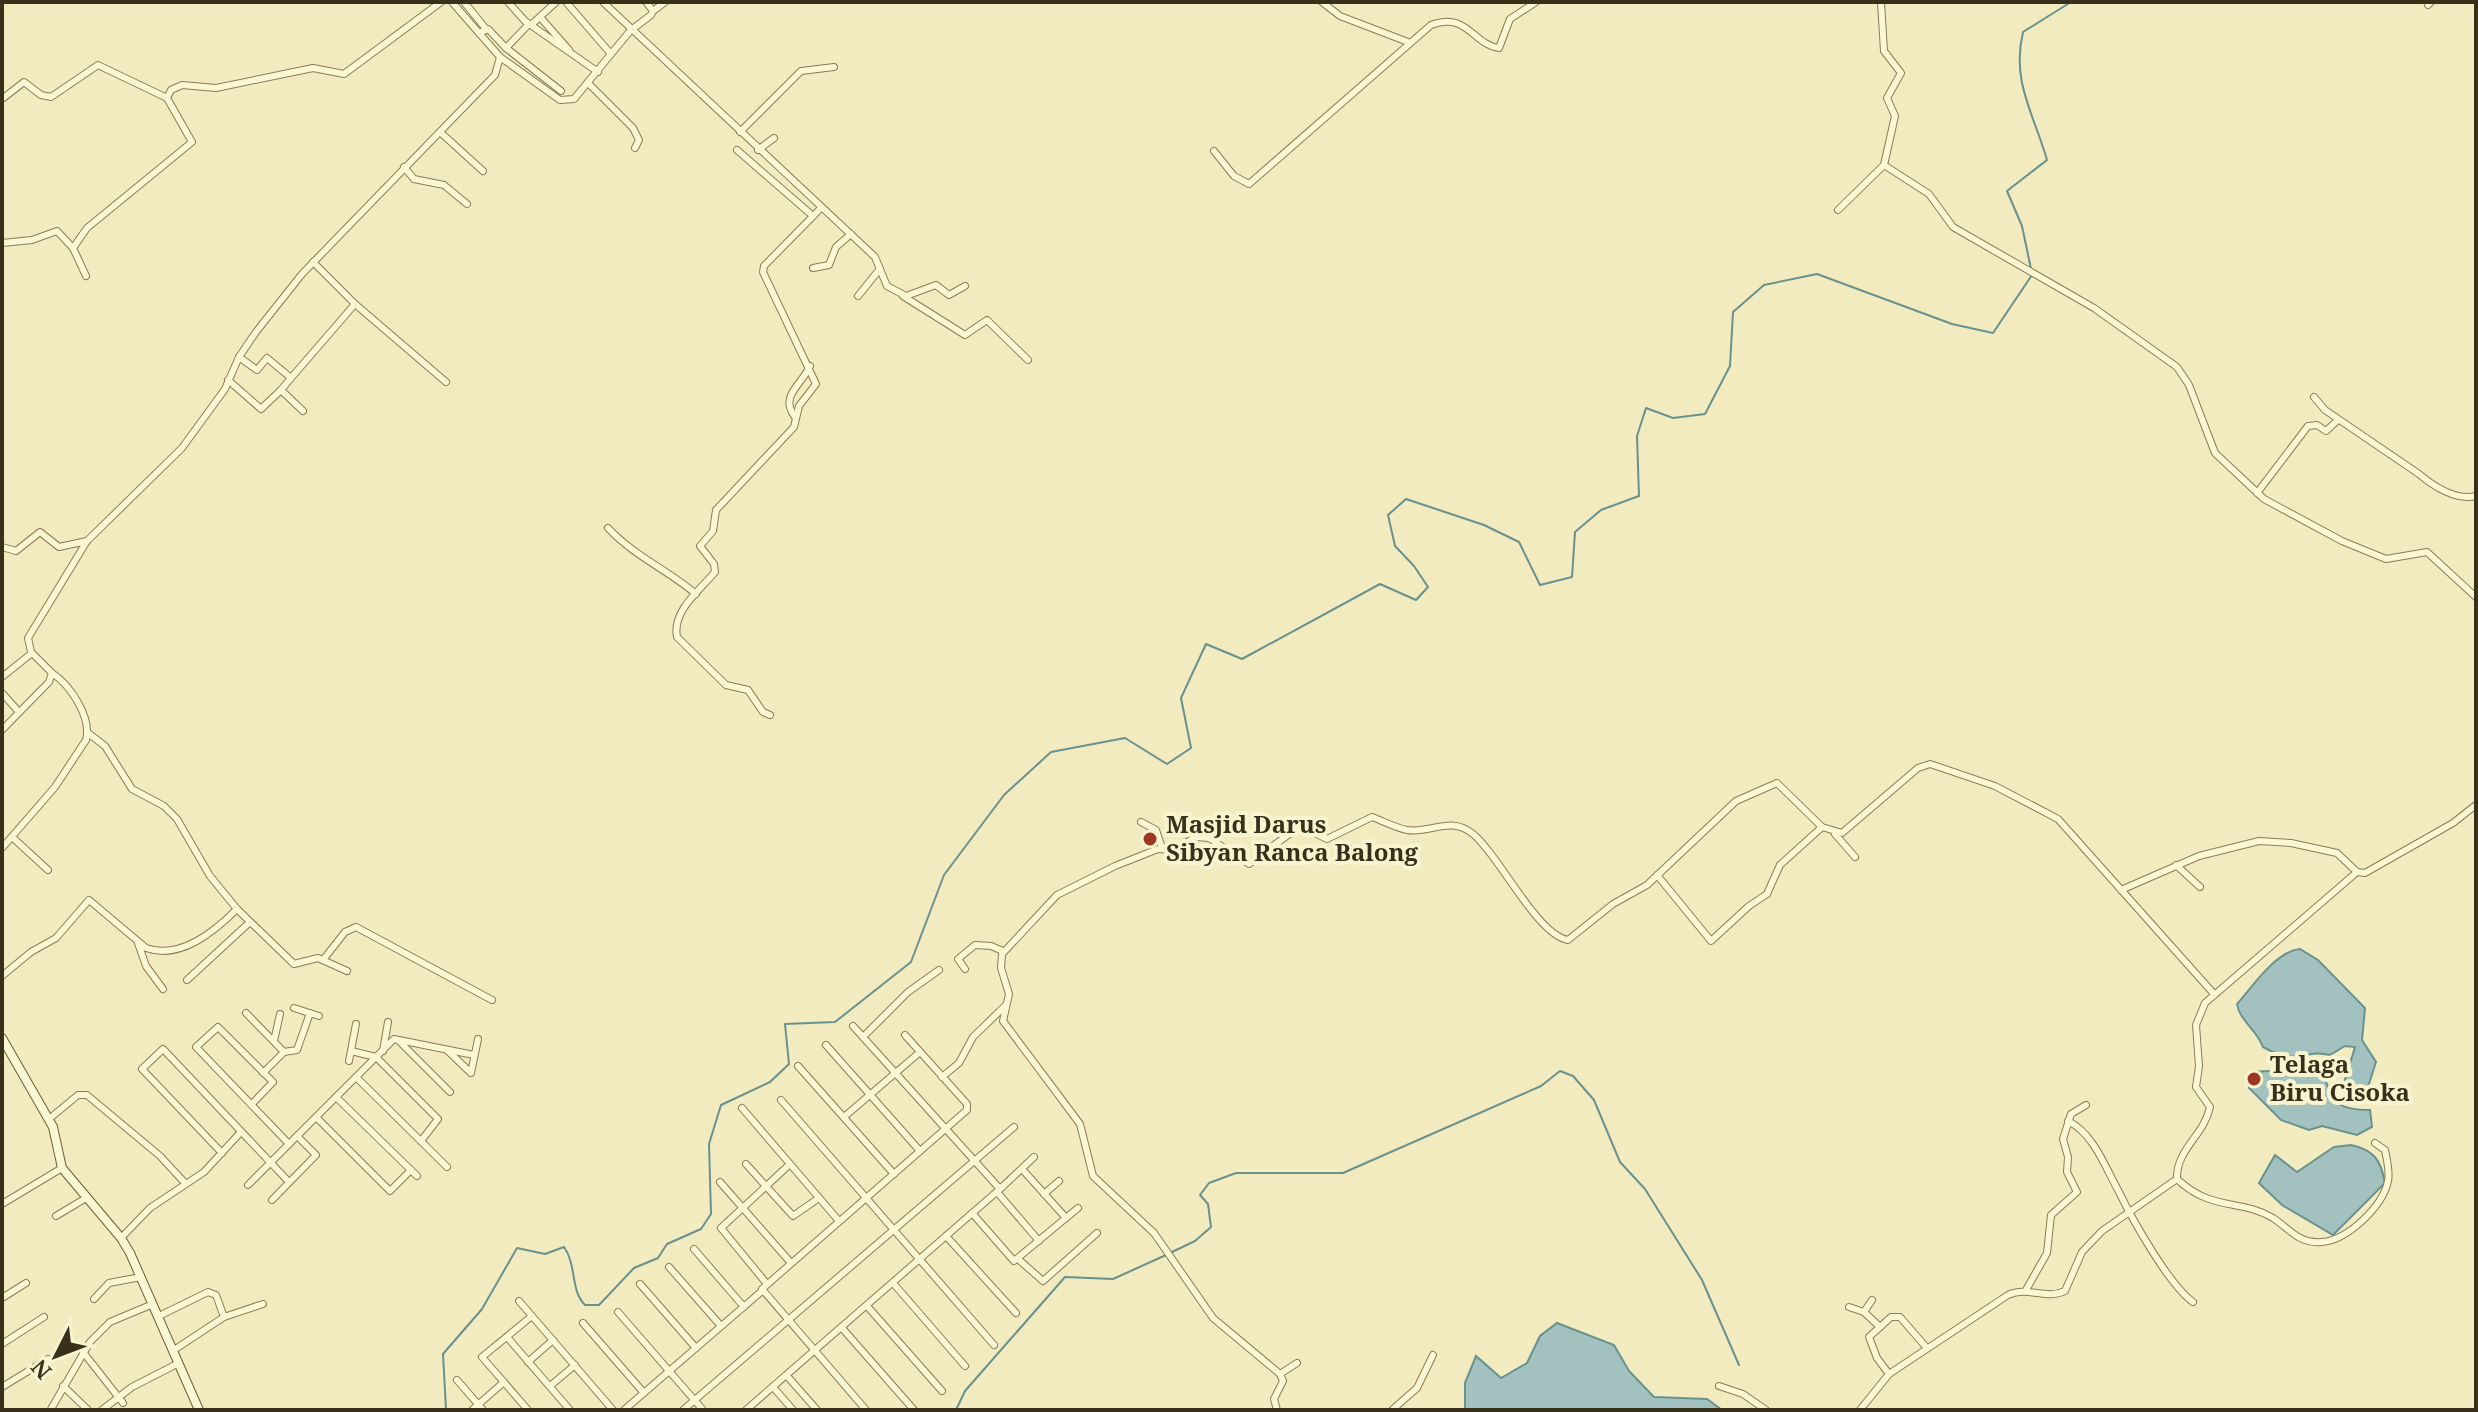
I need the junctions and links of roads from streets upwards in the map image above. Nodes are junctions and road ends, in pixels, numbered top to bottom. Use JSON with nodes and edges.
{"nodes":[{"id":1,"x":441,"y":2,"type":"edge"},
{"id":2,"x":452,"y":2,"type":"edge"},
{"id":3,"x":464,"y":2,"type":"edge"},
{"id":4,"x":556,"y":2,"type":"edge"},
{"id":5,"x":566,"y":2,"type":"edge"},
{"id":6,"x":603,"y":2,"type":"edge"},
{"id":7,"x":646,"y":2,"type":"edge"},
{"id":8,"x":665,"y":2,"type":"edge"},
{"id":9,"x":1322,"y":2,"type":"edge"},
{"id":10,"x":1536,"y":2,"type":"edge"},
{"id":11,"x":1881,"y":2,"type":"edge"},
{"id":12,"x":510,"y":3,"type":"edge"},
{"id":13,"x":653,"y":11,"type":"junction"},
{"id":14,"x":540,"y":17,"type":"junction"},
{"id":15,"x":530,"y":24,"type":"junction"},
{"id":16,"x":486,"y":29,"type":"junction"},
{"id":17,"x":630,"y":31,"type":"junction"},
{"id":18,"x":479,"y":33,"type":"junction"},
{"id":19,"x":1408,"y":42,"type":"junction"},
{"id":20,"x":506,"y":48,"type":"junction"},
{"id":21,"x":572,"y":53,"type":"junction"},
{"id":22,"x":611,"y":54,"type":"junction"},
{"id":23,"x":500,"y":57,"type":"junction"},
{"id":24,"x":834,"y":67,"type":"dead end"},
{"id":25,"x":598,"y":72,"type":"junction"},
{"id":26,"x":589,"y":84,"type":"junction"},
{"id":27,"x":561,"y":91,"type":"dead end"},
{"id":28,"x":167,"y":98,"type":"junction"},
{"id":29,"x":2,"y":99,"type":"edge"},
{"id":30,"x":440,"y":132,"type":"junction"},
{"id":31,"x":740,"y":132,"type":"junction"},
{"id":32,"x":774,"y":138,"type":"dead end"},
{"id":33,"x":635,"y":148,"type":"dead end"},
{"id":34,"x":737,"y":150,"type":"dead end"},
{"id":35,"x":758,"y":150,"type":"junction"},
{"id":36,"x":1214,"y":151,"type":"dead end"},
{"id":37,"x":1884,"y":165,"type":"junction"},
{"id":38,"x":404,"y":167,"type":"junction"},
{"id":39,"x":483,"y":171,"type":"dead end"},
{"id":40,"x":467,"y":204,"type":"dead end"},
{"id":41,"x":821,"y":208,"type":"junction"},
{"id":42,"x":1838,"y":210,"type":"dead end"},
{"id":43,"x":813,"y":216,"type":"junction"},
{"id":44,"x":851,"y":234,"type":"junction"},
{"id":45,"x":2,"y":243,"type":"edge"},
{"id":46,"x":73,"y":248,"type":"junction"},
{"id":47,"x":313,"y":262,"type":"junction"},
{"id":48,"x":813,"y":268,"type":"dead end"},
{"id":49,"x":879,"y":270,"type":"junction"},
{"id":50,"x":86,"y":276,"type":"dead end"},
{"id":51,"x":965,"y":286,"type":"dead end"},
{"id":52,"x":900,"y":294,"type":"junction"},
{"id":53,"x":858,"y":296,"type":"dead end"},
{"id":54,"x":355,"y":304,"type":"junction"},
{"id":55,"x":239,"y":357,"type":"junction"},
{"id":56,"x":1028,"y":360,"type":"dead end"},
{"id":57,"x":810,"y":366,"type":"junction"},
{"id":58,"x":291,"y":378,"type":"junction"},
{"id":59,"x":228,"y":380,"type":"junction"},
{"id":60,"x":446,"y":382,"type":"dead end"},
{"id":61,"x":281,"y":390,"type":"junction"},
{"id":62,"x":2314,"y":397,"type":"dead end"},
{"id":63,"x":303,"y":411,"type":"dead end"},
{"id":64,"x":796,"y":419,"type":"junction"},
{"id":65,"x":2338,"y":420,"type":"junction"},
{"id":66,"x":2257,"y":493,"type":"junction"},
{"id":67,"x":2476,"y":496,"type":"edge"},
{"id":68,"x":608,"y":528,"type":"dead end"},
{"id":69,"x":87,"y":541,"type":"junction"},
{"id":70,"x":2,"y":547,"type":"edge"},
{"id":71,"x":696,"y":594,"type":"junction"},
{"id":72,"x":2476,"y":597,"type":"edge"},
{"id":73,"x":32,"y":653,"type":"junction"},
{"id":74,"x":52,"y":673,"type":"junction"},
{"id":75,"x":2,"y":677,"type":"edge"},
{"id":76,"x":2,"y":693,"type":"edge"},
{"id":77,"x":19,"y":712,"type":"junction"},
{"id":78,"x":770,"y":715,"type":"dead end"},
{"id":79,"x":2,"y":730,"type":"edge"},
{"id":80,"x":88,"y":733,"type":"junction"},
{"id":81,"x":2476,"y":805,"type":"edge"},
{"id":82,"x":1141,"y":822,"type":"dead end"},
{"id":83,"x":1822,"y":827,"type":"junction"},
{"id":84,"x":1835,"y":834,"type":"junction"},
{"id":85,"x":12,"y":837,"type":"junction"},
{"id":86,"x":2,"y":848,"type":"edge"},
{"id":87,"x":1162,"y":848,"type":"junction"},
{"id":88,"x":1855,"y":857,"type":"dead end"},
{"id":89,"x":2176,"y":865,"type":"junction"},
{"id":90,"x":48,"y":870,"type":"dead end"},
{"id":91,"x":2357,"y":872,"type":"junction"},
{"id":92,"x":1657,"y":875,"type":"junction"},
{"id":93,"x":2200,"y":887,"type":"dead end"},
{"id":94,"x":2121,"y":890,"type":"junction"},
{"id":95,"x":237,"y":909,"type":"junction"},
{"id":96,"x":250,"y":922,"type":"junction"},
{"id":97,"x":136,"y":940,"type":"junction"},
{"id":98,"x":1003,"y":951,"type":"junction"},
{"id":99,"x":323,"y":960,"type":"junction"},
{"id":100,"x":965,"y":969,"type":"dead end"},
{"id":101,"x":939,"y":970,"type":"dead end"},
{"id":102,"x":347,"y":971,"type":"dead end"},
{"id":103,"x":2,"y":976,"type":"edge"},
{"id":104,"x":187,"y":980,"type":"dead end"},
{"id":105,"x":163,"y":989,"type":"dead end"},
{"id":106,"x":2214,"y":994,"type":"junction"},
{"id":107,"x":492,"y":1000,"type":"dead end"},
{"id":108,"x":1006,"y":1005,"type":"junction"},
{"id":109,"x":294,"y":1008,"type":"dead end"},
{"id":110,"x":246,"y":1013,"type":"dead end"},
{"id":111,"x":310,"y":1013,"type":"junction"},
{"id":112,"x":280,"y":1014,"type":"dead end"},
{"id":113,"x":319,"y":1016,"type":"dead end"},
{"id":114,"x":388,"y":1022,"type":"dead end"},
{"id":115,"x":356,"y":1024,"type":"dead end"},
{"id":116,"x":853,"y":1026,"type":"dead end"},
{"id":117,"x":905,"y":1035,"type":"dead end"},
{"id":118,"x":863,"y":1037,"type":"junction"},
{"id":119,"x":2,"y":1038,"type":"edge"},
{"id":120,"x":478,"y":1039,"type":"dead end"},
{"id":121,"x":398,"y":1040,"type":"junction"},
{"id":122,"x":274,"y":1041,"type":"junction"},
{"id":123,"x":826,"y":1045,"type":"dead end"},
{"id":124,"x":435,"y":1047,"type":"junction"},
{"id":125,"x":446,"y":1050,"type":"junction"},
{"id":126,"x":351,"y":1051,"type":"junction"},
{"id":127,"x":383,"y":1051,"type":"junction"},
{"id":128,"x":284,"y":1052,"type":"junction"},
{"id":129,"x":920,"y":1052,"type":"junction"},
{"id":130,"x":474,"y":1055,"type":"junction"},
{"id":131,"x":376,"y":1057,"type":"junction"},
{"id":132,"x":349,"y":1061,"type":"dead end"},
{"id":133,"x":420,"y":1062,"type":"junction"},
{"id":134,"x":798,"y":1066,"type":"dead end"},
{"id":135,"x":263,"y":1073,"type":"junction"},
{"id":136,"x":894,"y":1073,"type":"junction"},
{"id":137,"x":356,"y":1077,"type":"junction"},
{"id":138,"x":942,"y":1077,"type":"junction"},
{"id":139,"x":450,"y":1092,"type":"dead end"},
{"id":140,"x":869,"y":1095,"type":"junction"},
{"id":141,"x":336,"y":1097,"type":"junction"},
{"id":142,"x":781,"y":1100,"type":"dead end"},
{"id":143,"x":252,"y":1104,"type":"junction"},
{"id":144,"x":2086,"y":1105,"type":"dead end"},
{"id":145,"x":742,"y":1108,"type":"dead end"},
{"id":146,"x":316,"y":1117,"type":"junction"},
{"id":147,"x":844,"y":1117,"type":"junction"},
{"id":148,"x":49,"y":1119,"type":"junction"},
{"id":149,"x":2068,"y":1121,"type":"junction"},
{"id":150,"x":1014,"y":1127,"type":"dead end"},
{"id":151,"x":945,"y":1130,"type":"junction"},
{"id":152,"x":240,"y":1133,"type":"junction"},
{"id":153,"x":297,"y":1136,"type":"junction"},
{"id":154,"x":421,"y":1141,"type":"junction"},
{"id":155,"x":2375,"y":1143,"type":"dead end"},
{"id":156,"x":289,"y":1144,"type":"junction"},
{"id":157,"x":920,"y":1151,"type":"junction"},
{"id":158,"x":222,"y":1153,"type":"junction"},
{"id":159,"x":1034,"y":1157,"type":"dead end"},
{"id":160,"x":975,"y":1160,"type":"junction"},
{"id":161,"x":270,"y":1163,"type":"junction"},
{"id":162,"x":746,"y":1164,"type":"dead end"},
{"id":163,"x":790,"y":1164,"type":"junction"},
{"id":164,"x":447,"y":1167,"type":"dead end"},
{"id":165,"x":62,"y":1168,"type":"junction"},
{"id":166,"x":1022,"y":1169,"type":"junction"},
{"id":167,"x":411,"y":1170,"type":"junction"},
{"id":168,"x":894,"y":1174,"type":"junction"},
{"id":169,"x":417,"y":1176,"type":"dead end"},
{"id":170,"x":2177,"y":1179,"type":"junction"},
{"id":171,"x":1059,"y":1181,"type":"dead end"},
{"id":172,"x":289,"y":1182,"type":"junction"},
{"id":173,"x":720,"y":1182,"type":"dead end"},
{"id":174,"x":185,"y":1183,"type":"junction"},
{"id":175,"x":248,"y":1185,"type":"dead end"},
{"id":176,"x":765,"y":1186,"type":"junction"},
{"id":177,"x":999,"y":1190,"type":"junction"},
{"id":178,"x":1044,"y":1194,"type":"junction"},
{"id":179,"x":86,"y":1198,"type":"junction"},
{"id":180,"x":819,"y":1198,"type":"junction"},
{"id":181,"x":865,"y":1199,"type":"junction"},
{"id":182,"x":272,"y":1200,"type":"dead end"},
{"id":183,"x":2,"y":1204,"type":"edge"},
{"id":184,"x":742,"y":1207,"type":"junction"},
{"id":185,"x":1078,"y":1208,"type":"dead end"},
{"id":186,"x":2130,"y":1212,"type":"junction"},
{"id":187,"x":972,"y":1213,"type":"junction"},
{"id":188,"x":56,"y":1216,"type":"dead end"},
{"id":189,"x":1066,"y":1218,"type":"junction"},
{"id":190,"x":839,"y":1221,"type":"junction"},
{"id":191,"x":893,"y":1229,"type":"junction"},
{"id":192,"x":1097,"y":1233,"type":"dead end"},
{"id":193,"x":946,"y":1236,"type":"junction"},
{"id":194,"x":121,"y":1238,"type":"junction"},
{"id":195,"x":1039,"y":1241,"type":"junction"},
{"id":196,"x":694,"y":1249,"type":"dead end"},
{"id":197,"x":920,"y":1259,"type":"junction"},
{"id":198,"x":1018,"y":1259,"type":"junction"},
{"id":199,"x":791,"y":1263,"type":"junction"},
{"id":200,"x":669,"y":1267,"type":"dead end"},
{"id":201,"x":141,"y":1277,"type":"junction"},
{"id":202,"x":26,"y":1283,"type":"dead end"},
{"id":203,"x":893,"y":1283,"type":"junction"},
{"id":204,"x":640,"y":1284,"type":"dead end"},
{"id":205,"x":767,"y":1284,"type":"junction"},
{"id":206,"x":2026,"y":1290,"type":"junction"},
{"id":207,"x":762,"y":1291,"type":"junction"},
{"id":208,"x":2,"y":1298,"type":"edge"},
{"id":209,"x":94,"y":1299,"type":"dead end"},
{"id":210,"x":1872,"y":1300,"type":"dead end"},
{"id":211,"x":519,"y":1301,"type":"dead end"},
{"id":212,"x":2193,"y":1302,"type":"dead end"},
{"id":213,"x":153,"y":1304,"type":"junction"},
{"id":214,"x":263,"y":1304,"type":"dead end"},
{"id":215,"x":867,"y":1306,"type":"junction"},
{"id":216,"x":744,"y":1307,"type":"junction"},
{"id":217,"x":1849,"y":1307,"type":"dead end"},
{"id":218,"x":618,"y":1312,"type":"dead end"},
{"id":219,"x":1864,"y":1312,"type":"junction"},
{"id":220,"x":1016,"y":1313,"type":"dead end"},
{"id":221,"x":159,"y":1316,"type":"junction"},
{"id":222,"x":532,"y":1316,"type":"junction"},
{"id":223,"x":44,"y":1317,"type":"dead end"},
{"id":224,"x":224,"y":1317,"type":"junction"},
{"id":225,"x":583,"y":1323,"type":"dead end"},
{"id":226,"x":788,"y":1323,"type":"junction"},
{"id":227,"x":721,"y":1326,"type":"junction"},
{"id":228,"x":1880,"y":1327,"type":"junction"},
{"id":229,"x":842,"y":1328,"type":"junction"},
{"id":230,"x":507,"y":1337,"type":"junction"},
{"id":231,"x":553,"y":1340,"type":"junction"},
{"id":232,"x":2,"y":1344,"type":"edge"},
{"id":233,"x":994,"y":1345,"type":"dead end"},
{"id":234,"x":1926,"y":1347,"type":"junction"},
{"id":235,"x":696,"y":1348,"type":"junction"},
{"id":236,"x":174,"y":1350,"type":"junction"},
{"id":237,"x":815,"y":1351,"type":"junction"},
{"id":238,"x":83,"y":1352,"type":"junction"},
{"id":239,"x":1433,"y":1355,"type":"dead end"},
{"id":240,"x":48,"y":1359,"type":"dead end"},
{"id":241,"x":528,"y":1362,"type":"junction"},
{"id":242,"x":1297,"y":1363,"type":"dead end"},
{"id":243,"x":177,"y":1364,"type":"junction"},
{"id":244,"x":575,"y":1365,"type":"junction"},
{"id":245,"x":965,"y":1366,"type":"dead end"},
{"id":246,"x":669,"y":1371,"type":"junction"},
{"id":247,"x":1280,"y":1374,"type":"junction"},
{"id":248,"x":1889,"y":1374,"type":"junction"},
{"id":249,"x":787,"y":1376,"type":"junction"},
{"id":250,"x":457,"y":1380,"type":"dead end"},
{"id":251,"x":504,"y":1382,"type":"junction"},
{"id":252,"x":63,"y":1386,"type":"junction"},
{"id":253,"x":550,"y":1386,"type":"junction"},
{"id":254,"x":1719,"y":1386,"type":"dead end"},
{"id":255,"x":2,"y":1387,"type":"edge"},
{"id":256,"x":773,"y":1387,"type":"junction"},
{"id":257,"x":942,"y":1391,"type":"dead end"},
{"id":258,"x":644,"y":1393,"type":"junction"},
{"id":259,"x":118,"y":1396,"type":"junction"},
{"id":260,"x":695,"y":1401,"type":"junction"},
{"id":261,"x":859,"y":1402,"type":"junction"},
{"id":262,"x":123,"y":1403,"type":"dead end"},
{"id":263,"x":481,"y":1407,"type":"edge"},
{"id":264,"x":51,"y":1409,"type":"edge"},
{"id":265,"x":749,"y":1409,"type":"edge"},
{"id":266,"x":88,"y":1410,"type":"edge"},
{"id":267,"x":102,"y":1410,"type":"edge"},
{"id":268,"x":199,"y":1410,"type":"edge"},
{"id":269,"x":472,"y":1410,"type":"edge"},
{"id":270,"x":528,"y":1410,"type":"edge"},
{"id":271,"x":570,"y":1410,"type":"edge"},
{"id":272,"x":613,"y":1410,"type":"edge"},
{"id":273,"x":624,"y":1410,"type":"edge"},
{"id":274,"x":683,"y":1410,"type":"edge"},
{"id":275,"x":703,"y":1410,"type":"edge"},
{"id":276,"x":793,"y":1410,"type":"edge"},
{"id":277,"x":817,"y":1410,"type":"edge"},
{"id":278,"x":850,"y":1410,"type":"edge"},
{"id":279,"x":866,"y":1410,"type":"edge"},
{"id":280,"x":914,"y":1410,"type":"edge"},
{"id":281,"x":1277,"y":1410,"type":"edge"},
{"id":282,"x":1392,"y":1410,"type":"edge"},
{"id":283,"x":1766,"y":1410,"type":"edge"},
{"id":284,"x":1860,"y":1410,"type":"edge"}],
"edges":[{"from":1,"to":28,"type":"street"},
{"from":2,"to":18,"type":"street"},
{"from":3,"to":16,"type":"street"},
{"from":4,"to":14,"type":"street"},
{"from":5,"to":22,"type":"street"},
{"from":6,"to":17,"type":"street"},
{"from":7,"to":13,"type":"street"},
{"from":8,"to":13,"type":"street"},
{"from":9,"to":19,"type":"street"},
{"from":10,"to":19,"type":"street"},
{"from":11,"to":37,"type":"street"},
{"from":12,"to":15,"type":"street"},
{"from":13,"to":17,"type":"street"},
{"from":14,"to":15,"type":"street"},
{"from":14,"to":21,"type":"street"},
{"from":15,"to":20,"type":"street"},
{"from":15,"to":21,"type":"street"},
{"from":16,"to":18,"type":"street"},
{"from":16,"to":20,"type":"street"},
{"from":17,"to":22,"type":"street"},
{"from":17,"to":31,"type":"street"},
{"from":18,"to":23,"type":"street"},
{"from":19,"to":36,"type":"street"},
{"from":20,"to":27,"type":"street"},
{"from":21,"to":25,"type":"street"},
{"from":22,"to":25,"type":"street"},
{"from":23,"to":26,"type":"street"},
{"from":23,"to":30,"type":"street"},
{"from":24,"to":31,"type":"street"},
{"from":25,"to":26,"type":"street"},
{"from":26,"to":33,"type":"street"},
{"from":28,"to":29,"type":"street"},
{"from":28,"to":46,"type":"street"},
{"from":30,"to":38,"type":"street"},
{"from":30,"to":39,"type":"street"},
{"from":31,"to":35,"type":"street"},
{"from":32,"to":35,"type":"street"},
{"from":34,"to":43,"type":"street"},
{"from":35,"to":41,"type":"street"},
{"from":37,"to":42,"type":"street"},
{"from":37,"to":66,"type":"street"},
{"from":38,"to":40,"type":"street"},
{"from":38,"to":47,"type":"street"},
{"from":41,"to":43,"type":"street"},
{"from":41,"to":44,"type":"street"},
{"from":43,"to":57,"type":"street"},
{"from":44,"to":48,"type":"street"},
{"from":44,"to":49,"type":"street"},
{"from":45,"to":46,"type":"street"},
{"from":46,"to":50,"type":"street"},
{"from":47,"to":54,"type":"street"},
{"from":47,"to":55,"type":"street"},
{"from":49,"to":52,"type":"street"},
{"from":49,"to":53,"type":"street"},
{"from":51,"to":52,"type":"street"},
{"from":52,"to":56,"type":"street"},
{"from":54,"to":58,"type":"street"},
{"from":54,"to":60,"type":"street"},
{"from":55,"to":58,"type":"street"},
{"from":55,"to":59,"type":"street"},
{"from":57,"to":64,"type":"street"},
{"from":57,"to":64,"type":"street"},
{"from":58,"to":61,"type":"street"},
{"from":59,"to":61,"type":"street"},
{"from":59,"to":69,"type":"street"},
{"from":61,"to":63,"type":"street"},
{"from":62,"to":65,"type":"street"},
{"from":64,"to":71,"type":"street"},
{"from":65,"to":66,"type":"street"},
{"from":65,"to":67,"type":"street"},
{"from":66,"to":72,"type":"street"},
{"from":68,"to":71,"type":"street"},
{"from":69,"to":70,"type":"street"},
{"from":69,"to":73,"type":"street"},
{"from":71,"to":78,"type":"street"},
{"from":73,"to":74,"type":"street"},
{"from":73,"to":75,"type":"street"},
{"from":74,"to":77,"type":"street"},
{"from":74,"to":80,"type":"street"},
{"from":76,"to":77,"type":"street"},
{"from":77,"to":79,"type":"street"},
{"from":80,"to":85,"type":"street"},
{"from":80,"to":95,"type":"street"},
{"from":81,"to":91,"type":"street"},
{"from":82,"to":87,"type":"street"},
{"from":83,"to":84,"type":"street"},
{"from":83,"to":92,"type":"street"},
{"from":83,"to":92,"type":"street"},
{"from":84,"to":88,"type":"street"},
{"from":84,"to":94,"type":"street"},
{"from":85,"to":86,"type":"street"},
{"from":85,"to":90,"type":"street"},
{"from":87,"to":92,"type":"street"},
{"from":87,"to":98,"type":"street"},
{"from":89,"to":91,"type":"street"},
{"from":89,"to":93,"type":"street"},
{"from":89,"to":94,"type":"street"},
{"from":91,"to":106,"type":"street"},
{"from":94,"to":106,"type":"street"},
{"from":95,"to":96,"type":"street"},
{"from":95,"to":97,"type":"street"},
{"from":96,"to":99,"type":"street"},
{"from":96,"to":104,"type":"street"},
{"from":97,"to":103,"type":"street"},
{"from":97,"to":105,"type":"street"},
{"from":98,"to":100,"type":"street"},
{"from":98,"to":108,"type":"street"},
{"from":99,"to":102,"type":"street"},
{"from":99,"to":107,"type":"street"},
{"from":101,"to":118,"type":"street"},
{"from":106,"to":170,"type":"street"},
{"from":108,"to":138,"type":"street"},
{"from":108,"to":247,"type":"street"},
{"from":109,"to":111,"type":"street"},
{"from":110,"to":122,"type":"street"},
{"from":111,"to":113,"type":"street"},
{"from":111,"to":128,"type":"street"},
{"from":112,"to":122,"type":"street"},
{"from":114,"to":127,"type":"street"},
{"from":115,"to":126,"type":"street"},
{"from":116,"to":118,"type":"street"},
{"from":117,"to":129,"type":"street"},
{"from":118,"to":136,"type":"street"},
{"from":119,"to":148,"type":"street"},
{"from":120,"to":130,"type":"street"},
{"from":121,"to":124,"type":"street"},
{"from":121,"to":127,"type":"street"},
{"from":121,"to":133,"type":"street"},
{"from":122,"to":128,"type":"street"},
{"from":123,"to":140,"type":"street"},
{"from":124,"to":125,"type":"street"},
{"from":124,"to":133,"type":"street"},
{"from":125,"to":130,"type":"street"},
{"from":125,"to":130,"type":"street"},
{"from":126,"to":131,"type":"street"},
{"from":126,"to":132,"type":"street"},
{"from":127,"to":131,"type":"street"},
{"from":128,"to":135,"type":"street"},
{"from":129,"to":136,"type":"street"},
{"from":129,"to":138,"type":"street"},
{"from":131,"to":137,"type":"street"},
{"from":131,"to":154,"type":"street"},
{"from":133,"to":139,"type":"street"},
{"from":134,"to":147,"type":"street"},
{"from":135,"to":143,"type":"street"},
{"from":135,"to":143,"type":"street"},
{"from":136,"to":140,"type":"street"},
{"from":136,"to":151,"type":"street"},
{"from":137,"to":141,"type":"street"},
{"from":137,"to":154,"type":"street"},
{"from":138,"to":151,"type":"street"},
{"from":140,"to":147,"type":"street"},
{"from":140,"to":157,"type":"street"},
{"from":141,"to":146,"type":"street"},
{"from":141,"to":167,"type":"street"},
{"from":142,"to":181,"type":"street"},
{"from":143,"to":156,"type":"street"},
{"from":144,"to":149,"type":"street"},
{"from":145,"to":163,"type":"street"},
{"from":146,"to":153,"type":"street"},
{"from":146,"to":167,"type":"street"},
{"from":147,"to":168,"type":"street"},
{"from":148,"to":165,"type":"street"},
{"from":148,"to":174,"type":"street"},
{"from":149,"to":186,"type":"street"},
{"from":149,"to":206,"type":"street"},
{"from":150,"to":160,"type":"street"},
{"from":151,"to":157,"type":"street"},
{"from":151,"to":160,"type":"street"},
{"from":152,"to":158,"type":"street"},
{"from":152,"to":158,"type":"street"},
{"from":152,"to":161,"type":"street"},
{"from":153,"to":156,"type":"street"},
{"from":153,"to":172,"type":"street"},
{"from":154,"to":164,"type":"street"},
{"from":155,"to":170,"type":"street"},
{"from":156,"to":161,"type":"street"},
{"from":157,"to":168,"type":"street"},
{"from":158,"to":174,"type":"street"},
{"from":159,"to":166,"type":"street"},
{"from":160,"to":177,"type":"street"},
{"from":160,"to":191,"type":"street"},
{"from":161,"to":172,"type":"street"},
{"from":161,"to":175,"type":"street"},
{"from":162,"to":176,"type":"street"},
{"from":163,"to":176,"type":"street"},
{"from":163,"to":180,"type":"street"},
{"from":165,"to":179,"type":"street"},
{"from":165,"to":183,"type":"street"},
{"from":166,"to":177,"type":"street"},
{"from":166,"to":178,"type":"street"},
{"from":167,"to":169,"type":"street"},
{"from":168,"to":181,"type":"street"},
{"from":170,"to":186,"type":"street"},
{"from":171,"to":178,"type":"street"},
{"from":172,"to":182,"type":"street"},
{"from":173,"to":184,"type":"street"},
{"from":174,"to":194,"type":"street"},
{"from":176,"to":180,"type":"street"},
{"from":176,"to":184,"type":"street"},
{"from":177,"to":187,"type":"street"},
{"from":177,"to":195,"type":"street"},
{"from":178,"to":189,"type":"street"},
{"from":179,"to":188,"type":"street"},
{"from":179,"to":194,"type":"street"},
{"from":180,"to":190,"type":"street"},
{"from":181,"to":190,"type":"street"},
{"from":181,"to":191,"type":"street"},
{"from":184,"to":199,"type":"street"},
{"from":184,"to":205,"type":"street"},
{"from":185,"to":189,"type":"street"},
{"from":186,"to":206,"type":"street"},
{"from":186,"to":212,"type":"street"},
{"from":187,"to":193,"type":"street"},
{"from":187,"to":198,"type":"street"},
{"from":189,"to":195,"type":"street"},
{"from":190,"to":199,"type":"street"},
{"from":191,"to":197,"type":"street"},
{"from":191,"to":226,"type":"street"},
{"from":192,"to":198,"type":"street"},
{"from":193,"to":197,"type":"street"},
{"from":193,"to":220,"type":"street"},
{"from":194,"to":201,"type":"street"},
{"from":195,"to":198,"type":"street"},
{"from":196,"to":216,"type":"street"},
{"from":197,"to":203,"type":"street"},
{"from":197,"to":233,"type":"street"},
{"from":199,"to":205,"type":"street"},
{"from":200,"to":227,"type":"street"},
{"from":201,"to":209,"type":"street"},
{"from":201,"to":213,"type":"street"},
{"from":202,"to":208,"type":"street"},
{"from":203,"to":215,"type":"street"},
{"from":203,"to":245,"type":"street"},
{"from":204,"to":235,"type":"street"},
{"from":205,"to":207,"type":"street"},
{"from":206,"to":234,"type":"street"},
{"from":207,"to":216,"type":"street"},
{"from":207,"to":226,"type":"street"},
{"from":210,"to":219,"type":"street"},
{"from":211,"to":222,"type":"street"},
{"from":213,"to":221,"type":"street"},
{"from":213,"to":238,"type":"street"},
{"from":214,"to":224,"type":"street"},
{"from":215,"to":229,"type":"street"},
{"from":215,"to":257,"type":"street"},
{"from":216,"to":227,"type":"street"},
{"from":217,"to":219,"type":"street"},
{"from":218,"to":246,"type":"street"},
{"from":219,"to":228,"type":"street"},
{"from":221,"to":224,"type":"street"},
{"from":221,"to":236,"type":"street"},
{"from":222,"to":230,"type":"street"},
{"from":222,"to":231,"type":"street"},
{"from":223,"to":232,"type":"street"},
{"from":224,"to":236,"type":"street"},
{"from":225,"to":258,"type":"street"},
{"from":226,"to":237,"type":"street"},
{"from":226,"to":260,"type":"street"},
{"from":227,"to":235,"type":"street"},
{"from":228,"to":234,"type":"street"},
{"from":228,"to":248,"type":"street"},
{"from":229,"to":237,"type":"street"},
{"from":229,"to":280,"type":"street"},
{"from":230,"to":241,"type":"street"},
{"from":230,"to":251,"type":"street"},
{"from":231,"to":241,"type":"street"},
{"from":231,"to":244,"type":"street"},
{"from":234,"to":248,"type":"street"},
{"from":235,"to":246,"type":"street"},
{"from":236,"to":243,"type":"street"},
{"from":237,"to":249,"type":"street"},
{"from":237,"to":261,"type":"street"},
{"from":238,"to":252,"type":"street"},
{"from":238,"to":259,"type":"street"},
{"from":239,"to":282,"type":"street"},
{"from":240,"to":255,"type":"street"},
{"from":241,"to":253,"type":"street"},
{"from":242,"to":247,"type":"street"},
{"from":243,"to":259,"type":"street"},
{"from":243,"to":268,"type":"street"},
{"from":244,"to":253,"type":"street"},
{"from":244,"to":272,"type":"street"},
{"from":246,"to":258,"type":"street"},
{"from":246,"to":260,"type":"street"},
{"from":247,"to":281,"type":"street"},
{"from":248,"to":284,"type":"street"},
{"from":249,"to":256,"type":"street"},
{"from":249,"to":277,"type":"street"},
{"from":250,"to":263,"type":"street"},
{"from":251,"to":263,"type":"street"},
{"from":251,"to":270,"type":"street"},
{"from":252,"to":264,"type":"street"},
{"from":252,"to":266,"type":"street"},
{"from":253,"to":271,"type":"street"},
{"from":254,"to":283,"type":"street"},
{"from":256,"to":265,"type":"street"},
{"from":256,"to":276,"type":"street"},
{"from":258,"to":273,"type":"street"},
{"from":259,"to":262,"type":"street"},
{"from":259,"to":267,"type":"street"},
{"from":260,"to":274,"type":"street"},
{"from":260,"to":275,"type":"street"},
{"from":261,"to":278,"type":"street"},
{"from":261,"to":279,"type":"street"},
{"from":263,"to":269,"type":"street"}]}
